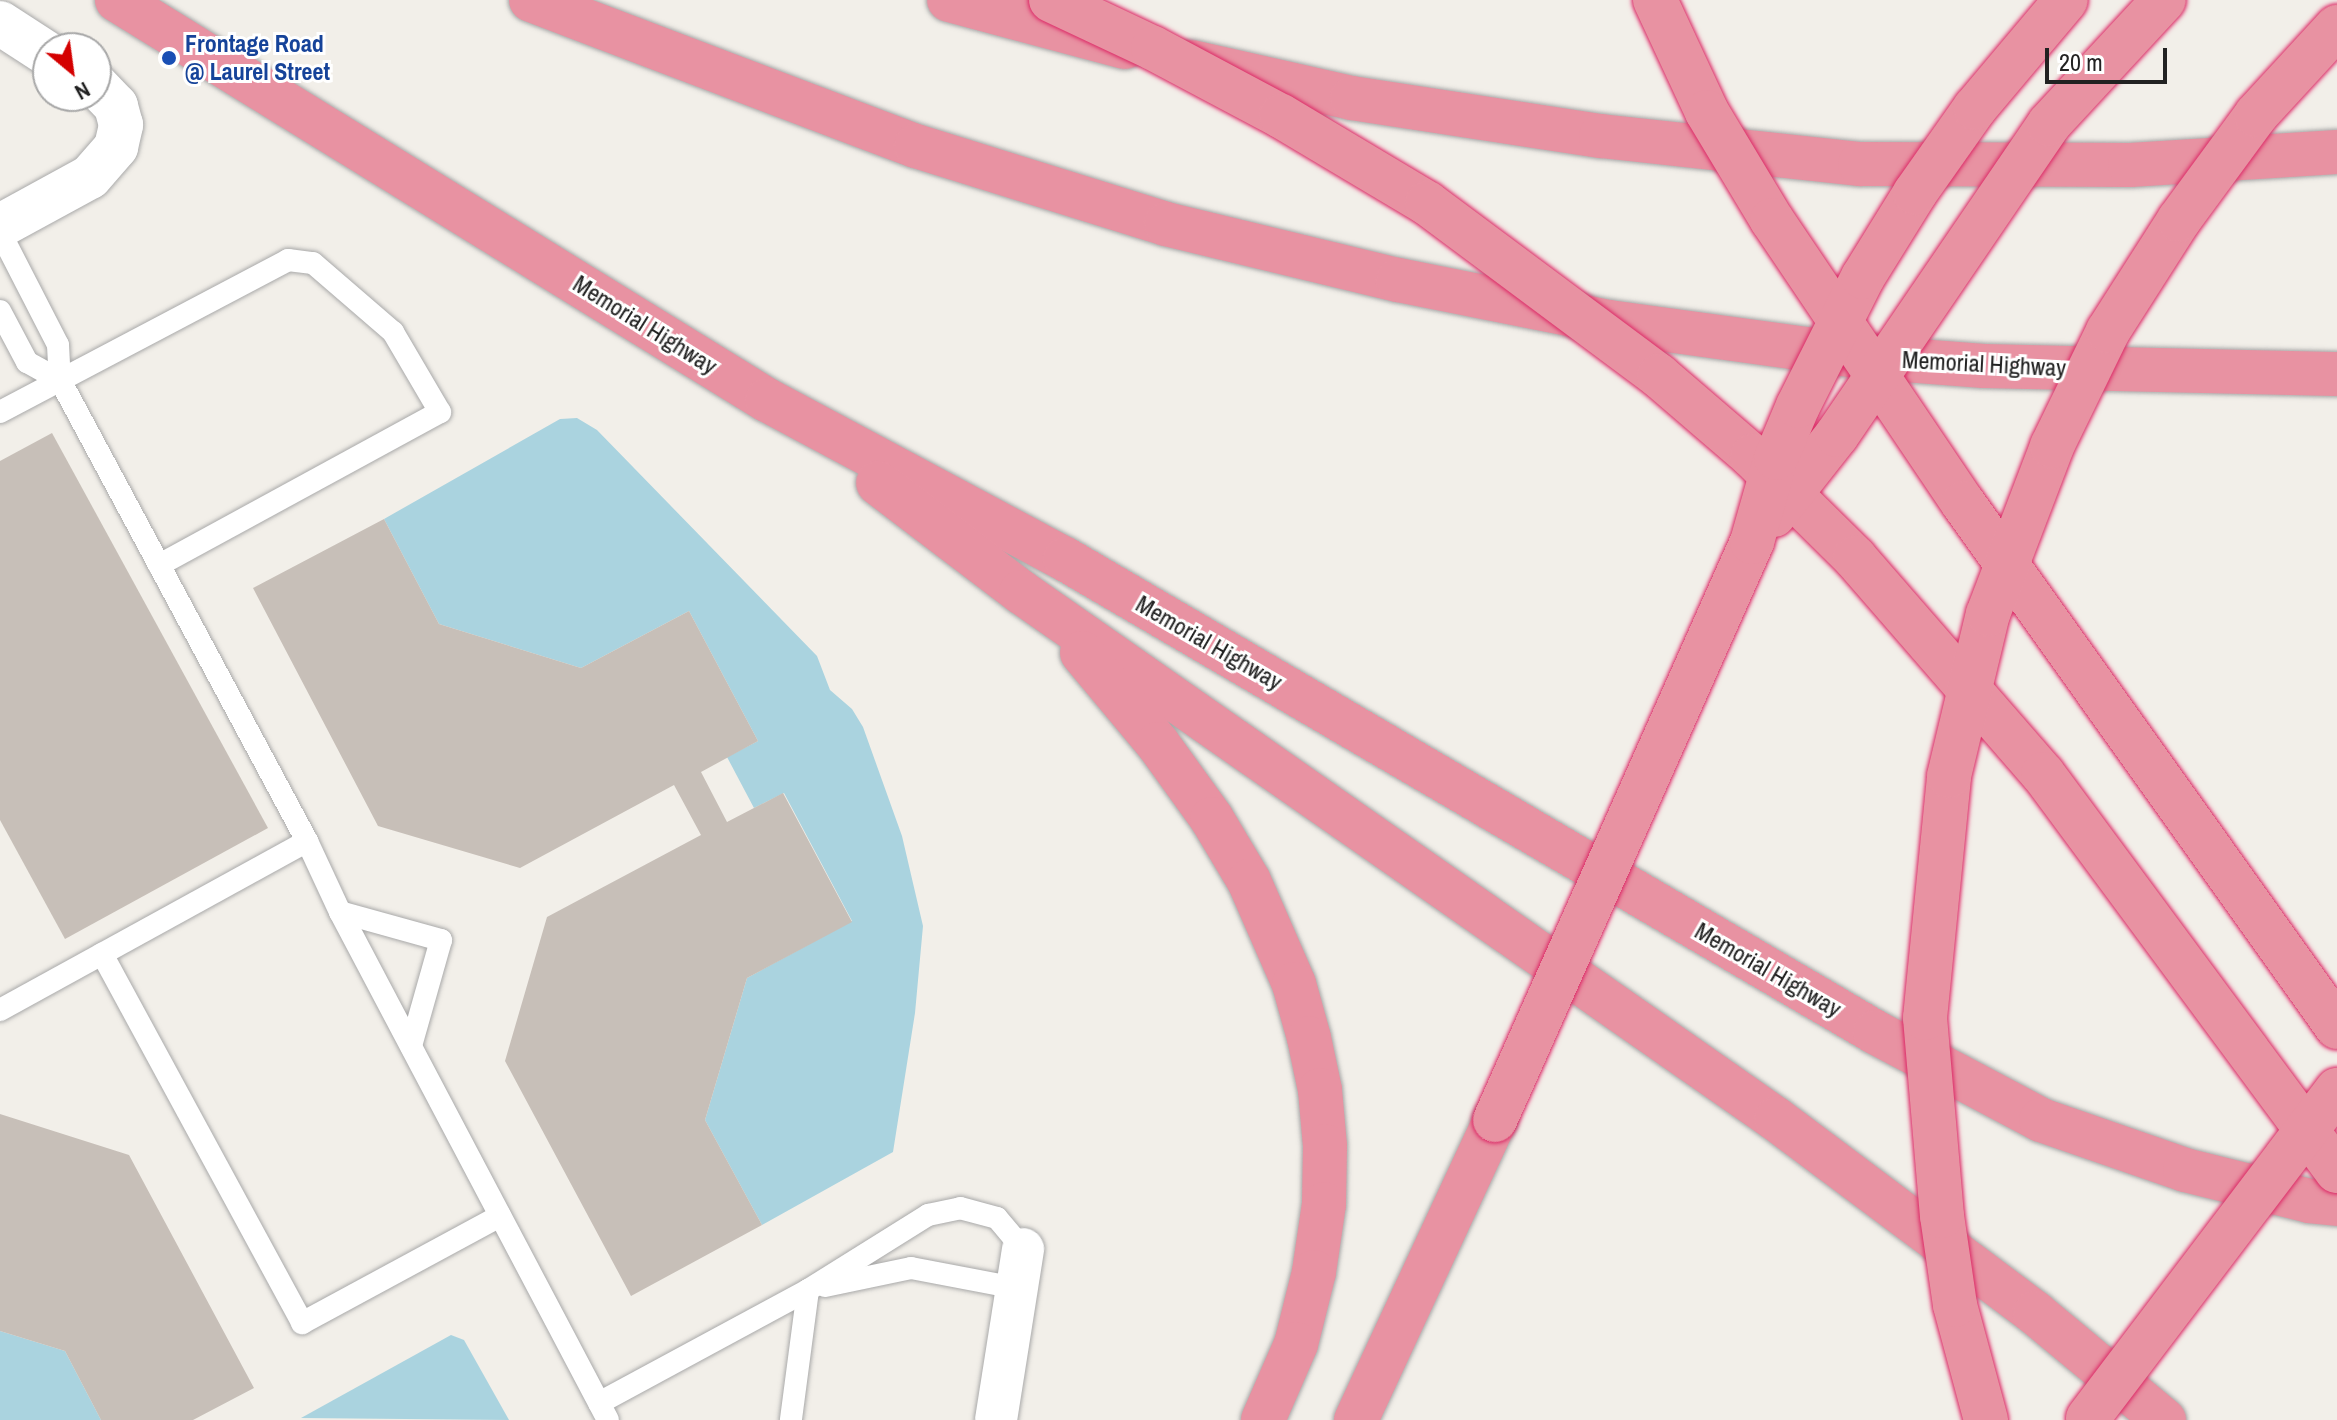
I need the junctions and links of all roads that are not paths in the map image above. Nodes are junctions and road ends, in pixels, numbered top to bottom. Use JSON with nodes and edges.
{"nodes":[{"id":1,"x":117,"y":0,"type":"edge"},
{"id":2,"x":531,"y":0,"type":"edge"},
{"id":3,"x":949,"y":0,"type":"edge"},
{"id":4,"x":1051,"y":0,"type":"edge"},
{"id":5,"x":1655,"y":0,"type":"edge"},
{"id":6,"x":2066,"y":0,"type":"edge"},
{"id":7,"x":2164,"y":0,"type":"edge"},
{"id":8,"x":0,"y":23,"type":"edge"},
{"id":9,"x":2337,"y":27,"type":"edge"},
{"id":10,"x":32,"y":44,"type":"edge"},
{"id":11,"x":112,"y":102,"type":"edge"},
{"id":12,"x":2337,"y":152,"type":"edge"},
{"id":13,"x":0,"y":229,"type":"edge"},
{"id":14,"x":0,"y":311,"type":"edge"},
{"id":15,"x":2337,"y":374,"type":"edge"},
{"id":16,"x":60,"y":380,"type":"junction"},
{"id":17,"x":767,"y":400,"type":"junction"},
{"id":18,"x":0,"y":412,"type":"edge"},
{"id":19,"x":1752,"y":542,"type":"junction"},
{"id":20,"x":159,"y":565,"type":"junction"},
{"id":21,"x":1021,"y":592,"type":"junction"},
{"id":22,"x":307,"y":841,"type":"junction"},
{"id":23,"x":340,"y":912,"type":"junction"},
{"id":24,"x":102,"y":954,"type":"junction"},
{"id":25,"x":0,"y":1010,"type":"edge"},
{"id":26,"x":2337,"y":1027,"type":"edge"},
{"id":27,"x":411,"y":1046,"type":"junction"},
{"id":28,"x":2337,"y":1090,"type":"edge"},
{"id":29,"x":2337,"y":1171,"type":"edge"},
{"id":30,"x":2337,"y":1204,"type":"edge"},
{"id":31,"x":500,"y":1216,"type":"junction"},
{"id":32,"x":1020,"y":1268,"type":"junction"},
{"id":33,"x":808,"y":1290,"type":"junction"},
{"id":34,"x":603,"y":1411,"type":"edge"},
{"id":35,"x":2087,"y":1419,"type":"edge"},
{"id":36,"x":791,"y":1420,"type":"edge"},
{"id":37,"x":996,"y":1420,"type":"edge"},
{"id":38,"x":1263,"y":1420,"type":"edge"},
{"id":39,"x":1356,"y":1420,"type":"edge"},
{"id":40,"x":1986,"y":1420,"type":"edge"},
{"id":41,"x":2164,"y":1420,"type":"edge"}],
"edges":[{"from":1,"to":17,"type":"highway","name":"Memorial Highway"},
{"from":2,"to":15,"type":"highway","name":"Memorial Highway"},
{"from":3,"to":12,"type":"highway"},
{"from":4,"to":29,"type":"highway","bridge":true},
{"from":5,"to":26,"type":"highway","bridge":true},
{"from":6,"to":19,"type":"highway","bridge":true},
{"from":7,"to":19,"type":"highway","bridge":true},
{"from":8,"to":10,"type":"street"},
{"from":9,"to":40,"type":"highway","bridge":true},
{"from":11,"to":13,"type":"street"},
{"from":13,"to":16,"type":"lane"},
{"from":14,"to":16,"type":"lane"},
{"from":16,"to":18,"type":"lane"},
{"from":16,"to":20,"type":"lane"},
{"from":16,"to":20,"type":"lane"},
{"from":17,"to":21,"type":"highway"},
{"from":17,"to":30,"type":"highway","name":"Memorial Highway"},
{"from":19,"to":39,"type":"highway","bridge":true},
{"from":20,"to":22,"type":"lane"},
{"from":21,"to":38,"type":"highway"},
{"from":21,"to":41,"type":"highway"},
{"from":22,"to":23,"type":"lane"},
{"from":22,"to":24,"type":"lane"},
{"from":23,"to":27,"type":"lane"},
{"from":23,"to":27,"type":"lane"},
{"from":24,"to":25,"type":"lane"},
{"from":24,"to":31,"type":"lane"},
{"from":27,"to":31,"type":"lane"},
{"from":28,"to":35,"type":"highway","bridge":true},
{"from":31,"to":34,"type":"lane"},
{"from":32,"to":33,"type":"lane"},
{"from":32,"to":33,"type":"lane"},
{"from":32,"to":37,"type":"street"},
{"from":33,"to":34,"type":"lane"},
{"from":33,"to":36,"type":"lane"}]}
